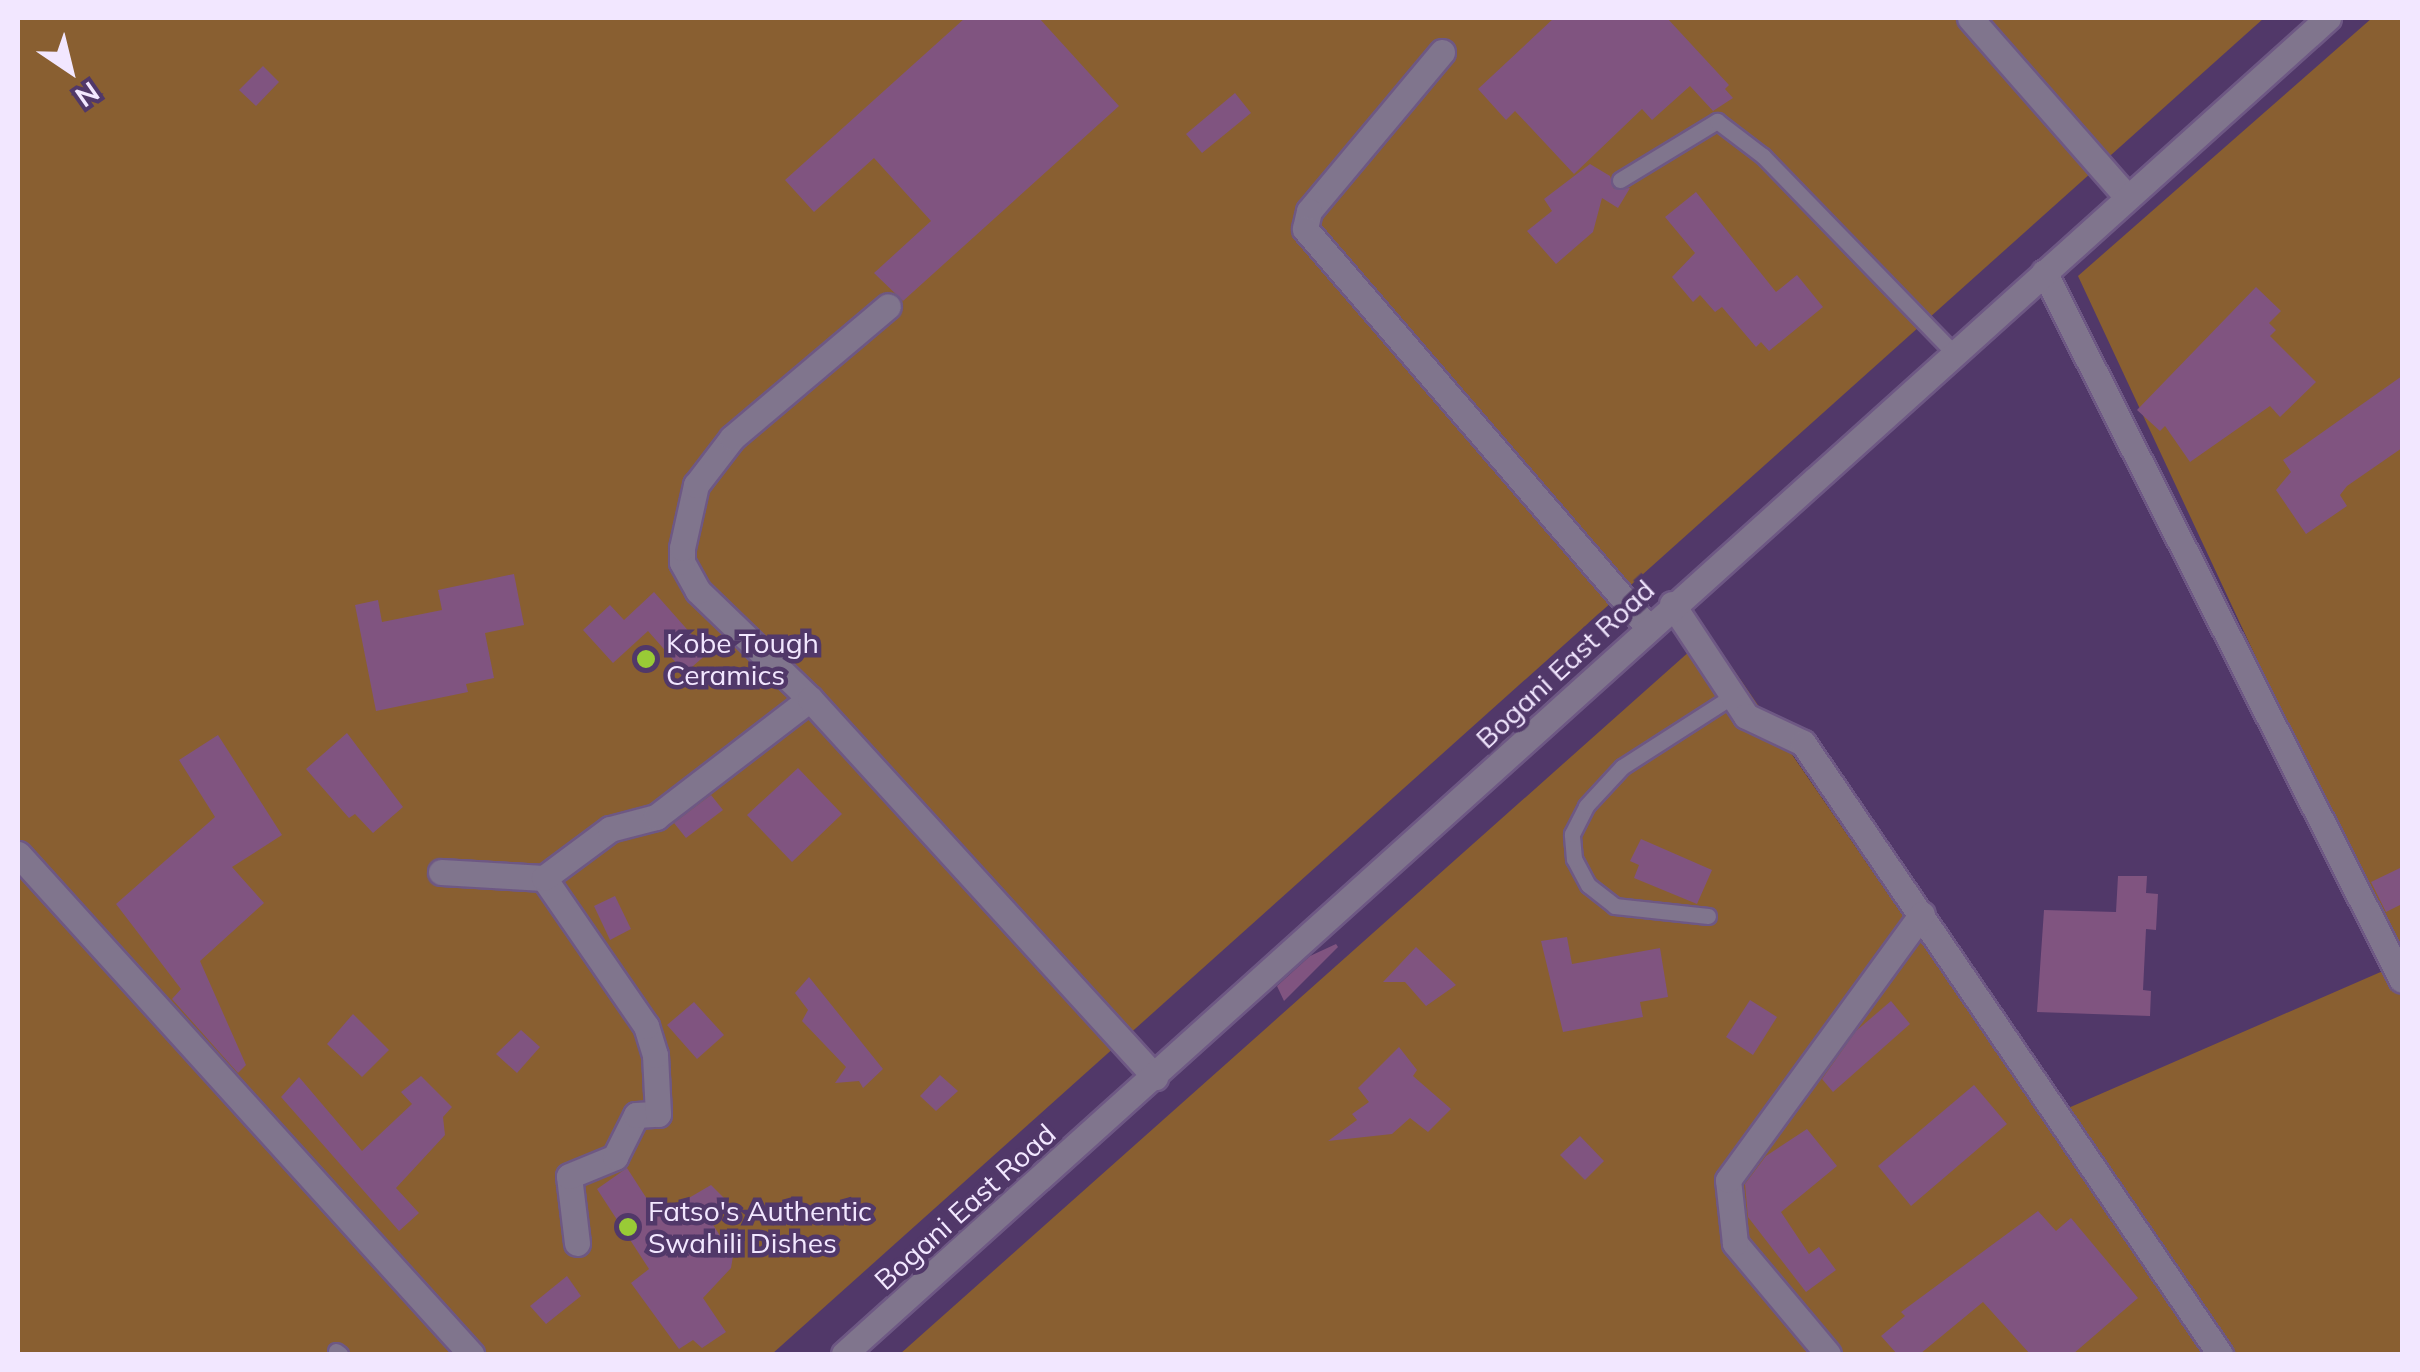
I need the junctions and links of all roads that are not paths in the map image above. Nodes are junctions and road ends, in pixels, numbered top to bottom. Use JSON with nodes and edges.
{"nodes":[{"id":1,"x":1970,"y":18,"type":"edge"},
{"id":2,"x":2328,"y":18,"type":"edge"},
{"id":3,"x":1442,"y":52,"type":"dead end"},
{"id":4,"x":1620,"y":180,"type":"dead end"},
{"id":5,"x":2127,"y":197,"type":"junction"},
{"id":6,"x":2044,"y":272,"type":"junction"},
{"id":7,"x":888,"y":306,"type":"dead end"},
{"id":8,"x":1954,"y":354,"type":"junction"},
{"id":9,"x":1672,"y":604,"type":"junction"},
{"id":10,"x":1646,"y":625,"type":"junction"},
{"id":11,"x":1732,"y":696,"type":"junction"},
{"id":12,"x":810,"y":699,"type":"junction"},
{"id":13,"x":18,"y":854,"type":"edge"},
{"id":14,"x":441,"y":872,"type":"dead end"},
{"id":15,"x":544,"y":878,"type":"junction"},
{"id":16,"x":1922,"y":914,"type":"junction"},
{"id":17,"x":1708,"y":916,"type":"dead end"},
{"id":18,"x":2402,"y":980,"type":"edge"},
{"id":19,"x":1155,"y":1077,"type":"junction"},
{"id":20,"x":576,"y":1242,"type":"dead end"},
{"id":21,"x":471,"y":1354,"type":"edge"},
{"id":22,"x":844,"y":1354,"type":"edge"},
{"id":23,"x":1828,"y":1354,"type":"edge"},
{"id":24,"x":2220,"y":1354,"type":"edge"}],
"edges":[{"from":1,"to":5,"type":"street"},
{"from":2,"to":5,"type":"street","name":"Bogani East Road"},
{"from":3,"to":10,"type":"street"},
{"from":4,"to":8,"type":"lane"},
{"from":5,"to":6,"type":"street","name":"Bogani East Road"},
{"from":6,"to":8,"type":"street","name":"Bogani East Road"},
{"from":6,"to":18,"type":"street"},
{"from":7,"to":12,"type":"street"},
{"from":8,"to":9,"type":"street","name":"Bogani East Road"},
{"from":9,"to":10,"type":"street","name":"Bogani East Road"},
{"from":9,"to":11,"type":"street"},
{"from":10,"to":19,"type":"street","name":"Bogani East Road"},
{"from":11,"to":16,"type":"street"},
{"from":11,"to":17,"type":"lane"},
{"from":12,"to":15,"type":"street"},
{"from":12,"to":19,"type":"street"},
{"from":13,"to":21,"type":"street"},
{"from":14,"to":15,"type":"street"},
{"from":15,"to":20,"type":"street"},
{"from":16,"to":23,"type":"street"},
{"from":16,"to":24,"type":"street"},
{"from":19,"to":22,"type":"street","name":"Bogani East Road"}]}
